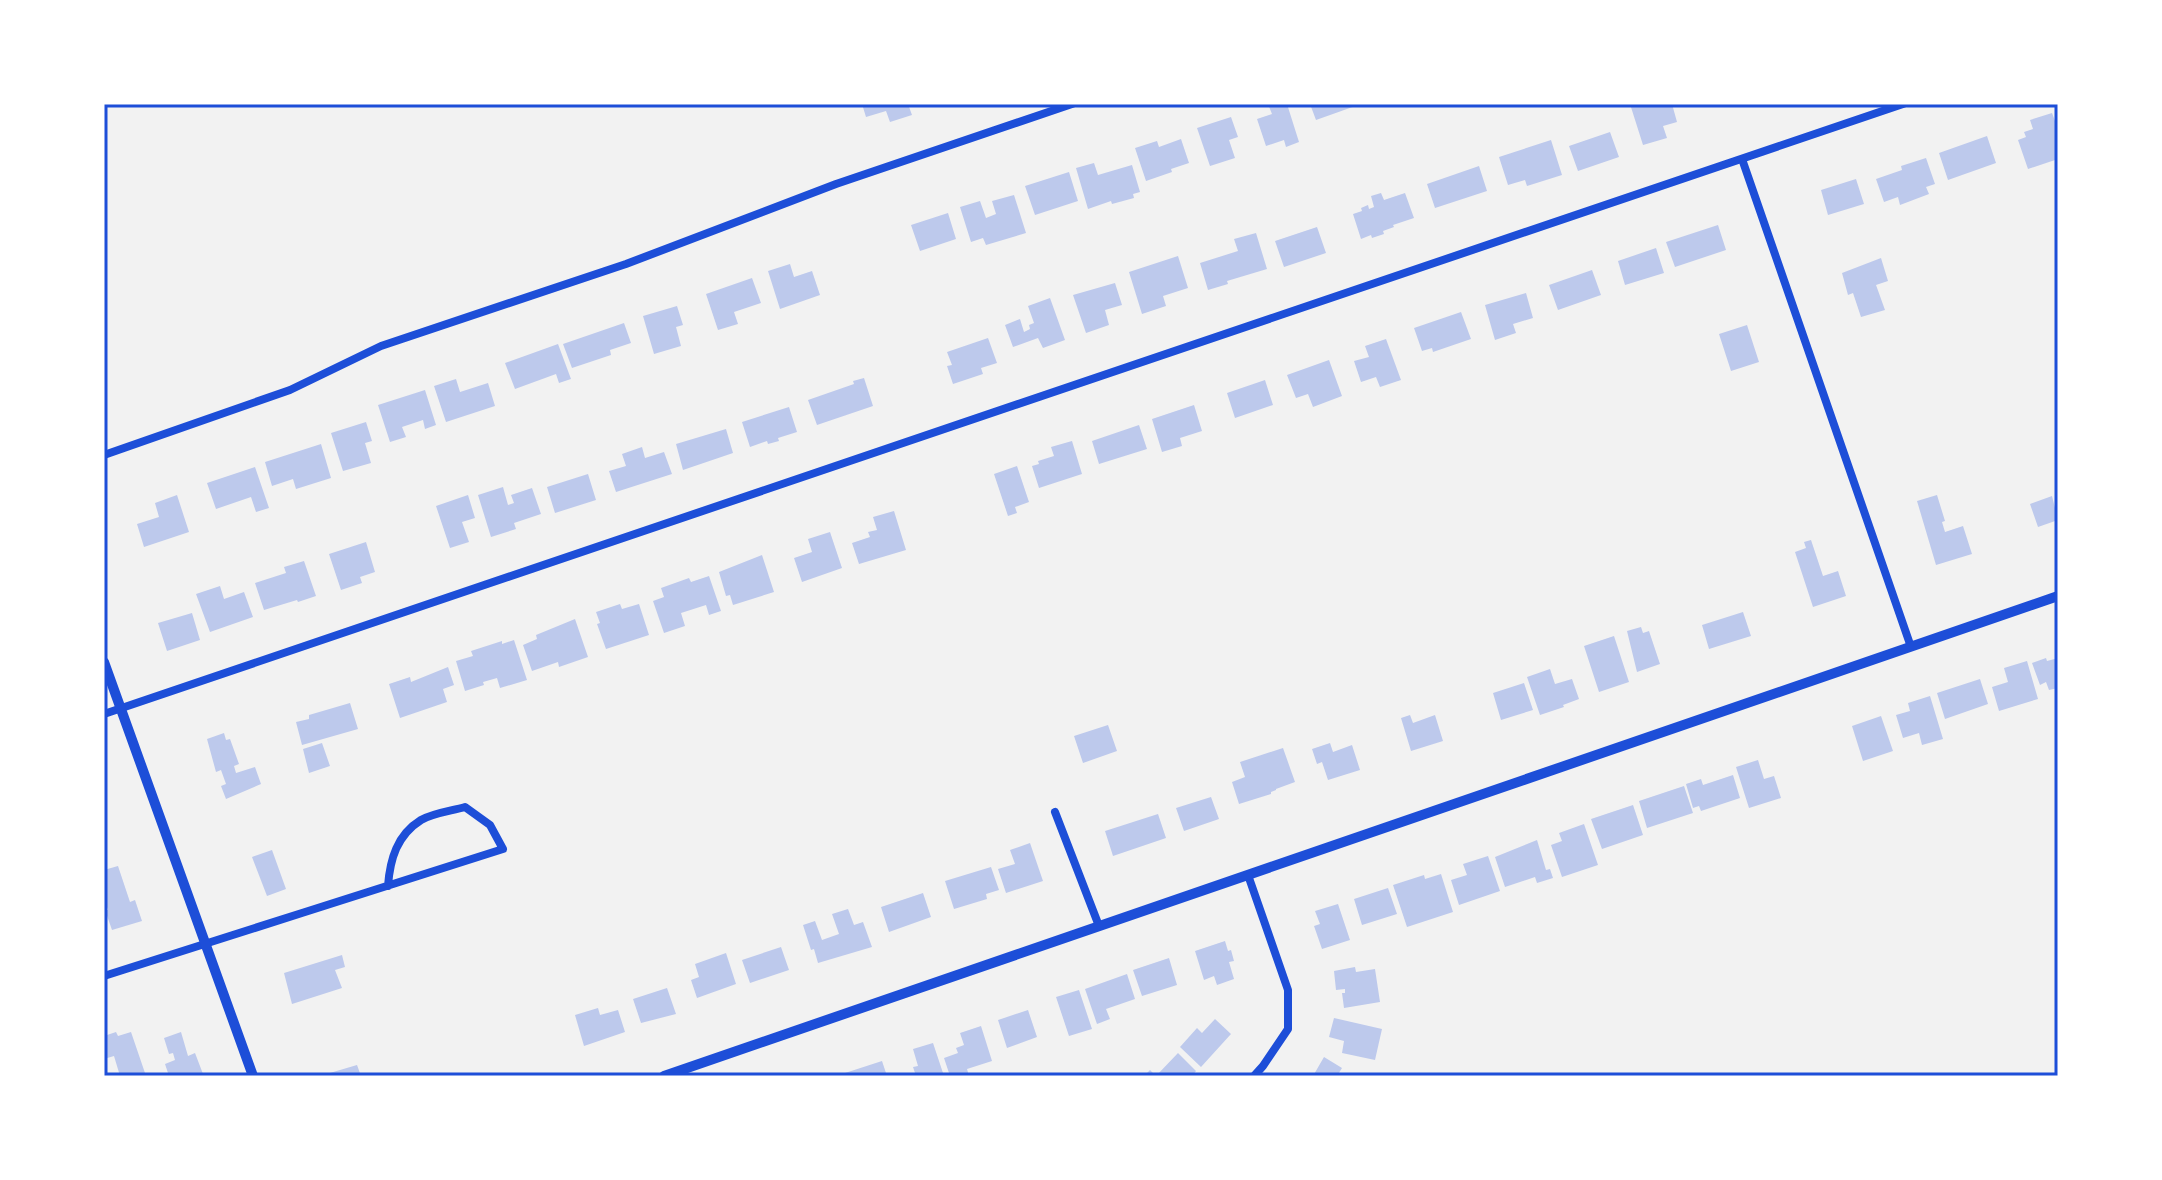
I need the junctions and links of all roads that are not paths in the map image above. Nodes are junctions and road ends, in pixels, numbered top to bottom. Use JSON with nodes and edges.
{"nodes":[{"id":1,"x":1072,"y":104,"type":"edge"},
{"id":2,"x":1903,"y":104,"type":"edge"},
{"id":3,"x":1742,"y":159,"type":"junction"},
{"id":4,"x":104,"y":455,"type":"edge"},
{"id":5,"x":2058,"y":596,"type":"edge"},
{"id":6,"x":1911,"y":647,"type":"junction"},
{"id":7,"x":104,"y":662,"type":"edge"},
{"id":8,"x":121,"y":708,"type":"junction"},
{"id":9,"x":104,"y":714,"type":"edge"},
{"id":10,"x":1055,"y":812,"type":"dead end"},
{"id":11,"x":1248,"y":875,"type":"junction"},
{"id":12,"x":388,"y":886,"type":"junction"},
{"id":13,"x":1099,"y":926,"type":"junction"},
{"id":14,"x":206,"y":943,"type":"junction"},
{"id":15,"x":104,"y":976,"type":"edge"},
{"id":16,"x":253,"y":1076,"type":"edge"},
{"id":17,"x":664,"y":1076,"type":"edge"},
{"id":18,"x":1254,"y":1076,"type":"edge"}],
"edges":[{"from":1,"to":4,"type":"street"},
{"from":2,"to":3,"type":"street"},
{"from":3,"to":6,"type":"street"},
{"from":3,"to":8,"type":"street"},
{"from":5,"to":6,"type":"street"},
{"from":6,"to":11,"type":"street"},
{"from":7,"to":8,"type":"street"},
{"from":8,"to":9,"type":"street"},
{"from":8,"to":14,"type":"street"},
{"from":10,"to":13,"type":"street"},
{"from":11,"to":13,"type":"street"},
{"from":11,"to":18,"type":"street"},
{"from":12,"to":12,"type":"street"},
{"from":12,"to":14,"type":"street"},
{"from":13,"to":17,"type":"street"},
{"from":14,"to":15,"type":"street"},
{"from":14,"to":16,"type":"street"}]}
